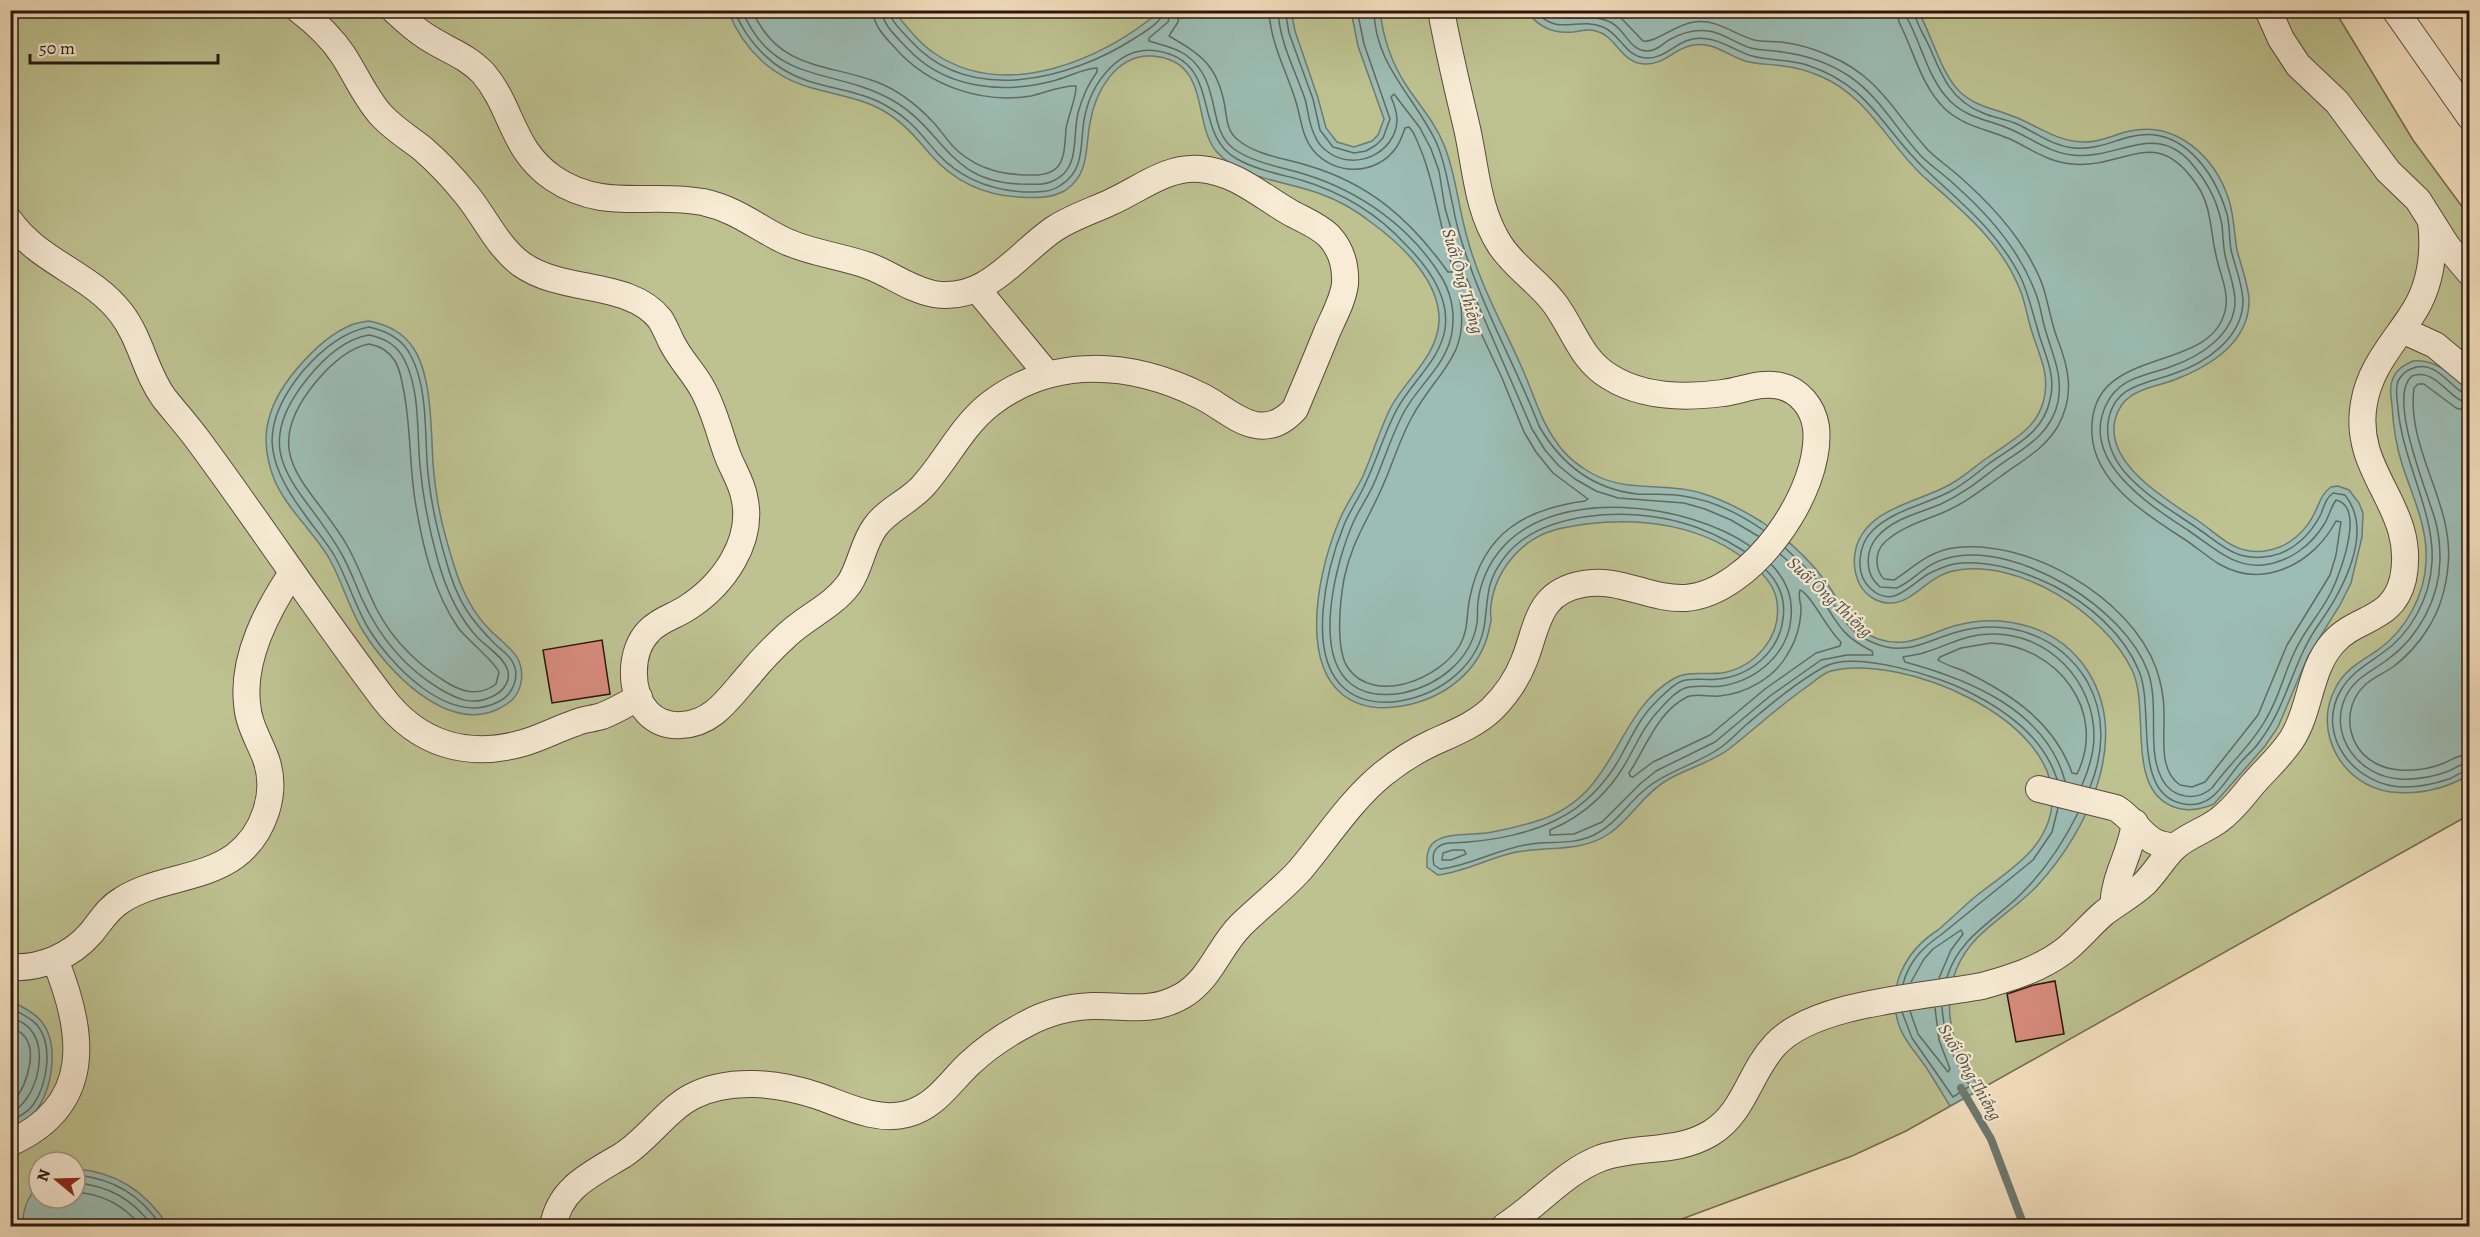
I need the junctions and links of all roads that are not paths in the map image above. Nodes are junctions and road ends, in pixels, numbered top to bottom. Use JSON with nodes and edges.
{"nodes":[{"id":1,"x":299,"y":10,"type":"edge"},
{"id":2,"x":394,"y":10,"type":"edge"},
{"id":3,"x":1441,"y":10,"type":"edge"},
{"id":4,"x":2268,"y":10,"type":"edge"},
{"id":5,"x":2395,"y":10,"type":"edge"},
{"id":6,"x":2469,"y":117,"type":"edge"},
{"id":7,"x":10,"y":221,"type":"edge"},
{"id":8,"x":2431,"y":221,"type":"junction"},
{"id":9,"x":2469,"y":273,"type":"edge"},
{"id":10,"x":976,"y":289,"type":"junction"},
{"id":11,"x":2402,"y":330,"type":"junction"},
{"id":12,"x":1047,"y":374,"type":"junction"},
{"id":13,"x":2469,"y":374,"type":"edge"},
{"id":14,"x":292,"y":573,"type":"junction"},
{"id":15,"x":639,"y":697,"type":"junction"},
{"id":16,"x":2039,"y":789,"type":"dead end"},
{"id":17,"x":2136,"y":823,"type":"junction"},
{"id":18,"x":2176,"y":846,"type":"junction"},
{"id":19,"x":2114,"y":905,"type":"junction"},
{"id":20,"x":55,"y":960,"type":"junction"},
{"id":21,"x":10,"y":967,"type":"edge"},
{"id":22,"x":10,"y":1143,"type":"edge"},
{"id":23,"x":553,"y":1227,"type":"edge"},
{"id":24,"x":1505,"y":1227,"type":"edge"}],
"edges":[{"from":1,"to":15,"type":"street"},
{"from":2,"to":10,"type":"street"},
{"from":3,"to":23,"type":"street"},
{"from":4,"to":8,"type":"street"},
{"from":5,"to":6,"type":"street"},
{"from":7,"to":14,"type":"street"},
{"from":8,"to":9,"type":"street"},
{"from":8,"to":11,"type":"street"},
{"from":10,"to":12,"type":"street"},
{"from":10,"to":12,"type":"street"},
{"from":11,"to":13,"type":"street"},
{"from":11,"to":18,"type":"street"},
{"from":12,"to":15,"type":"street"},
{"from":14,"to":15,"type":"street"},
{"from":14,"to":20,"type":"street"},
{"from":16,"to":17,"type":"street"},
{"from":17,"to":18,"type":"street"},
{"from":17,"to":19,"type":"street"},
{"from":18,"to":19,"type":"street"},
{"from":19,"to":24,"type":"street"},
{"from":20,"to":21,"type":"street"},
{"from":20,"to":22,"type":"street"}]}
